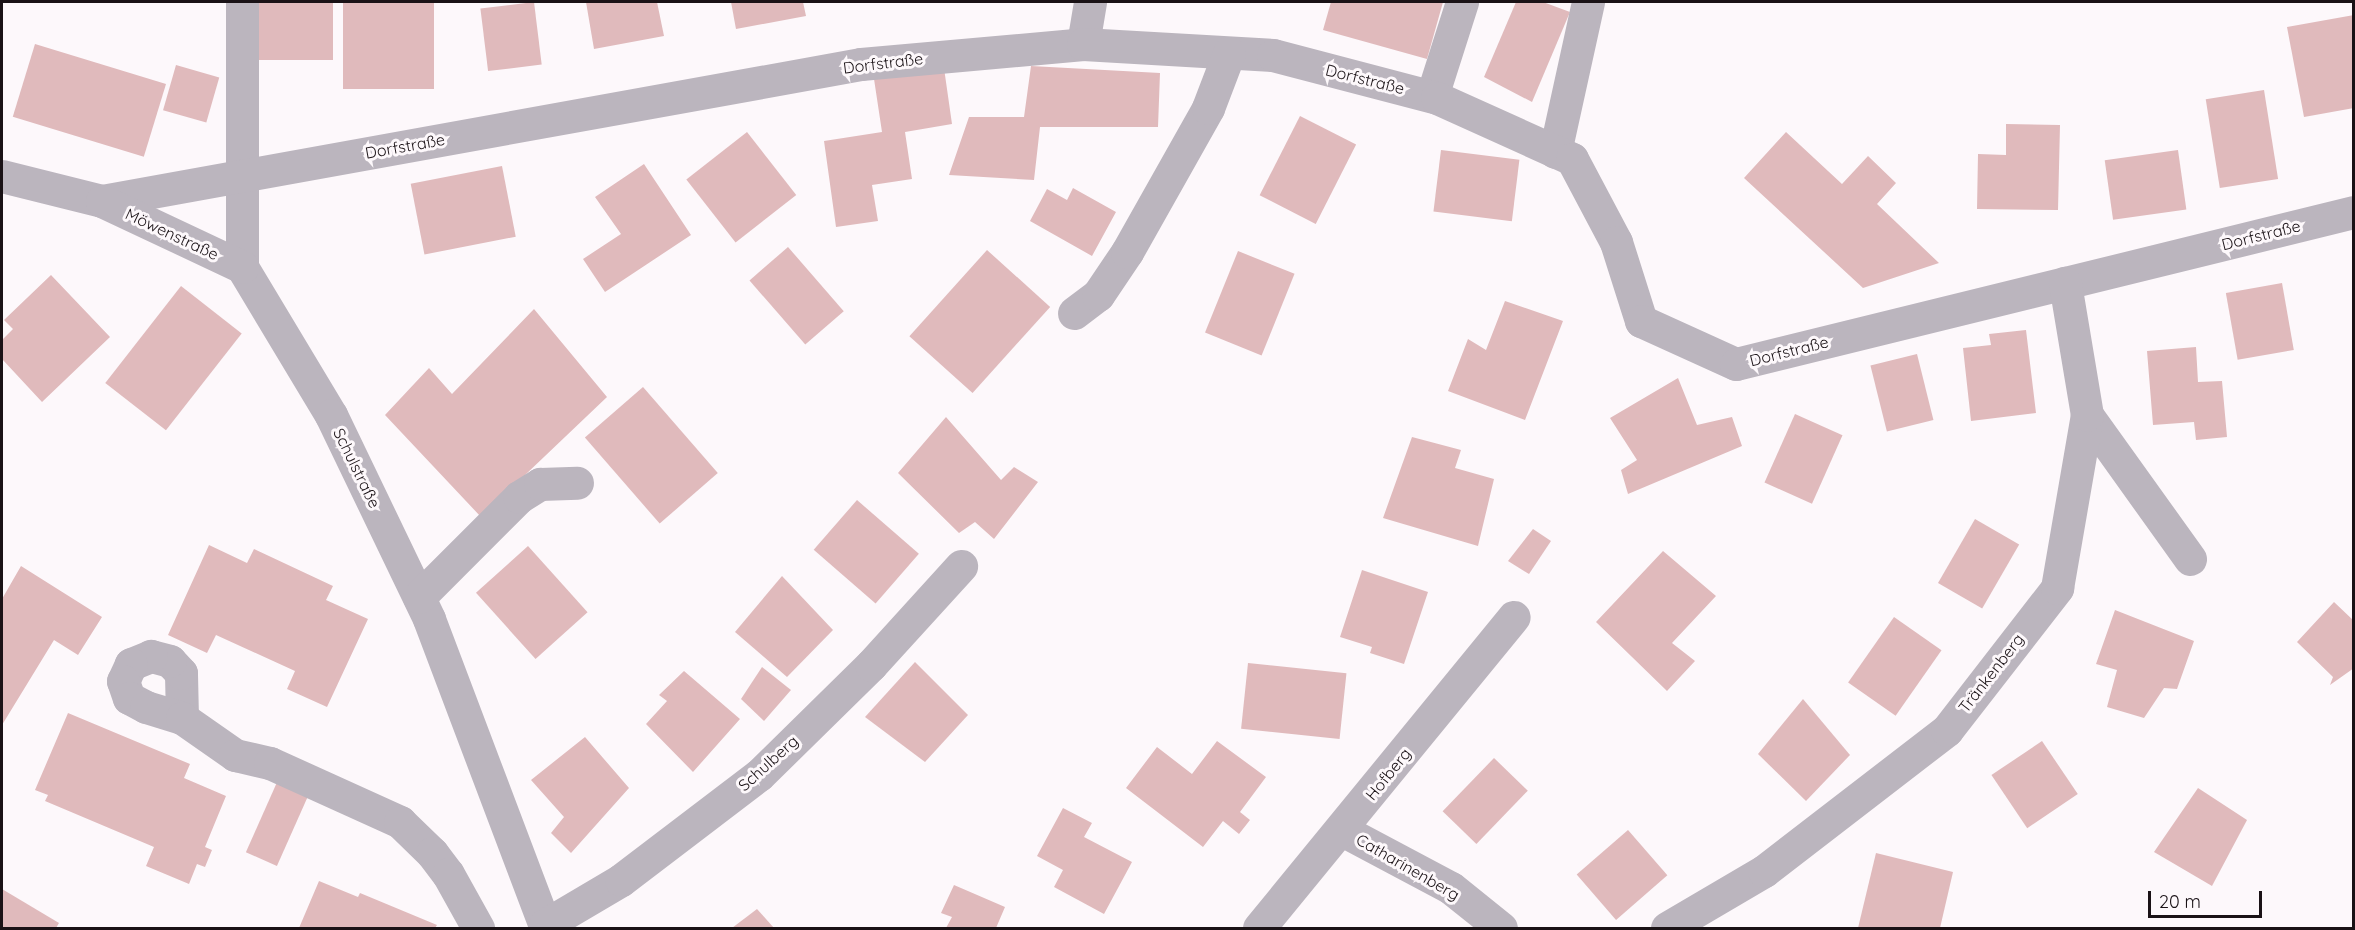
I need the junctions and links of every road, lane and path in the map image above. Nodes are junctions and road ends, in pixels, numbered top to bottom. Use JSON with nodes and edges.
{"nodes":[{"id":1,"x":242,"y":2,"type":"edge"},
{"id":2,"x":1090,"y":2,"type":"edge"},
{"id":3,"x":1462,"y":2,"type":"edge"},
{"id":4,"x":1588,"y":2,"type":"edge"},
{"id":5,"x":1083,"y":44,"type":"junction"},
{"id":6,"x":1229,"y":53,"type":"junction"},
{"id":7,"x":1432,"y":96,"type":"junction"},
{"id":8,"x":1555,"y":152,"type":"junction"},
{"id":9,"x":2,"y":176,"type":"edge"},
{"id":10,"x":240,"y":176,"type":"junction"},
{"id":11,"x":102,"y":201,"type":"junction"},
{"id":12,"x":2354,"y":212,"type":"edge"},
{"id":13,"x":242,"y":267,"type":"junction"},
{"id":14,"x":2065,"y":283,"type":"junction"},
{"id":15,"x":1074,"y":313,"type":"dead end"},
{"id":16,"x":2087,"y":416,"type":"junction"},
{"id":17,"x":577,"y":483,"type":"dead end"},
{"id":18,"x":2190,"y":559,"type":"dead end"},
{"id":19,"x":961,"y":566,"type":"dead end"},
{"id":20,"x":419,"y":597,"type":"junction"},
{"id":21,"x":1514,"y":617,"type":"dead end"},
{"id":22,"x":182,"y":718,"type":"dead end"},
{"id":23,"x":1342,"y":830,"type":"junction"},
{"id":24,"x":545,"y":927,"type":"edge"},
{"id":25,"x":478,"y":928,"type":"edge"},
{"id":26,"x":1259,"y":928,"type":"edge"},
{"id":27,"x":1501,"y":928,"type":"edge"},
{"id":28,"x":1667,"y":928,"type":"edge"}],
"edges":[{"from":1,"to":10,"type":"street","name":"Schulstraße"},
{"from":2,"to":5,"type":"street"},
{"from":3,"to":7,"type":"street"},
{"from":4,"to":8,"type":"street"},
{"from":5,"to":6,"type":"street","name":"Dorfstraße"},
{"from":5,"to":10,"type":"street","name":"Dorfstraße"},
{"from":6,"to":7,"type":"street","name":"Dorfstraße"},
{"from":6,"to":15,"type":"street"},
{"from":7,"to":8,"type":"street","name":"Dorfstraße"},
{"from":8,"to":14,"type":"street","name":"Dorfstraße"},
{"from":9,"to":11,"type":"street","name":"Möwenstraße"},
{"from":10,"to":11,"type":"street","name":"Möwenstraße"},
{"from":10,"to":13,"type":"street","name":"Schulstraße"},
{"from":11,"to":13,"type":"street","name":"Möwenstraße"},
{"from":12,"to":14,"type":"street","name":"Dorfstraße"},
{"from":13,"to":20,"type":"street","name":"Schulstraße"},
{"from":14,"to":16,"type":"street","name":"Tränkenberg"},
{"from":16,"to":18,"type":"street"},
{"from":16,"to":28,"type":"street","name":"Tränkenberg"},
{"from":17,"to":20,"type":"street"},
{"from":19,"to":24,"type":"street","name":"Schulberg"},
{"from":20,"to":24,"type":"street","name":"Schulstraße"},
{"from":21,"to":23,"type":"street","name":"Hofberg"},
{"from":22,"to":25,"type":"street"},
{"from":23,"to":26,"type":"street","name":"Hofberg"},
{"from":23,"to":27,"type":"street","name":"Catharinenberg"}]}
